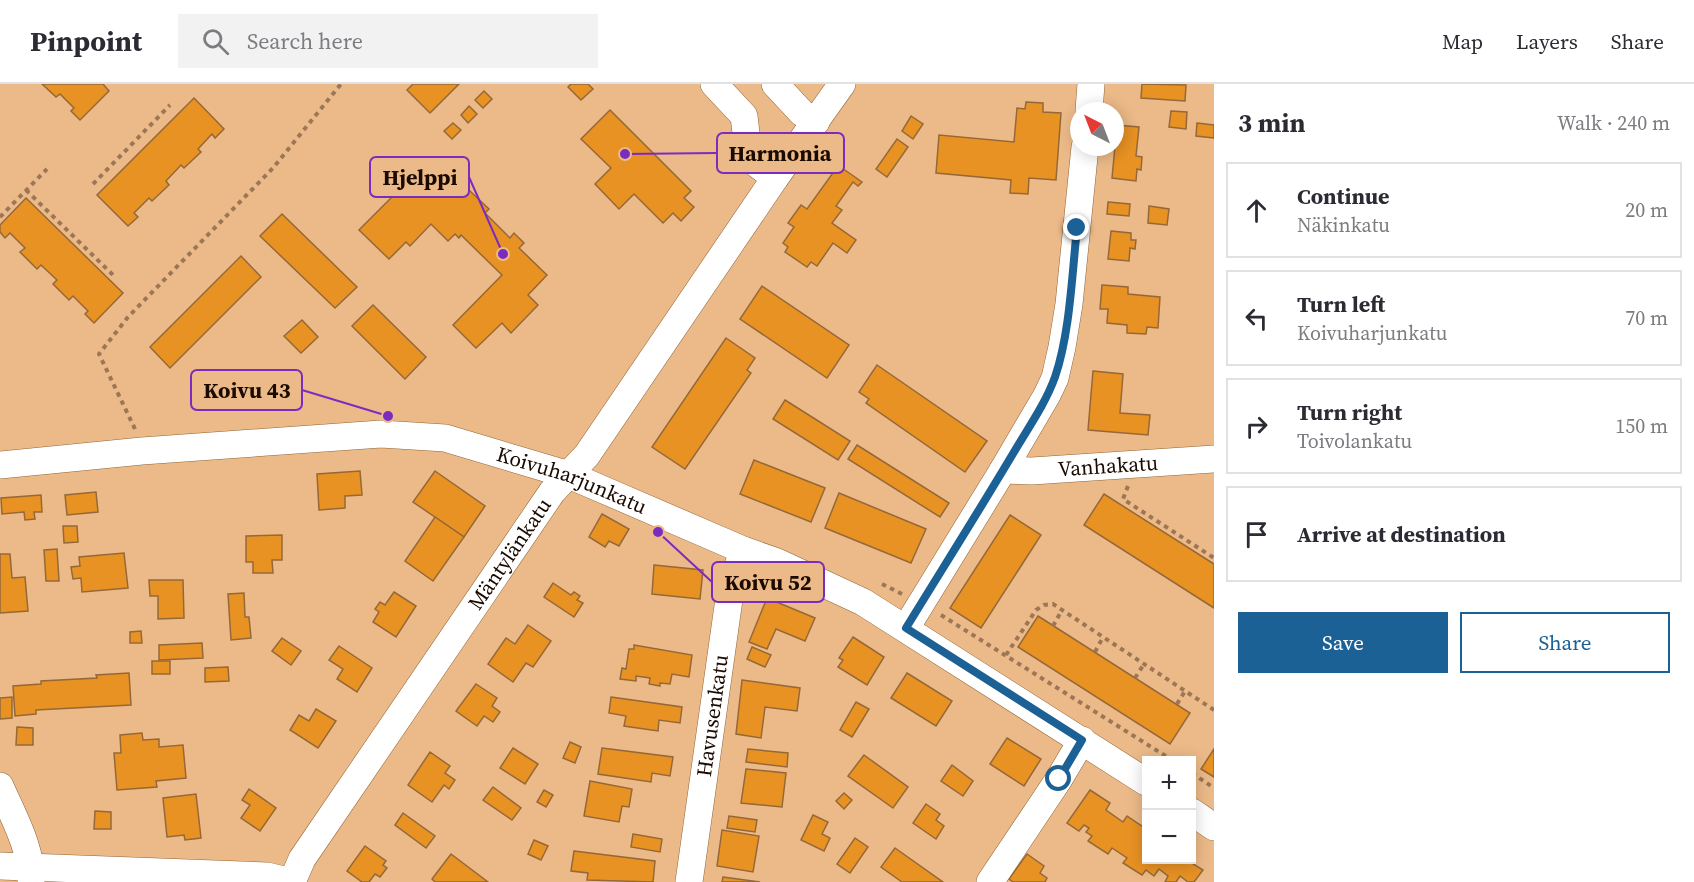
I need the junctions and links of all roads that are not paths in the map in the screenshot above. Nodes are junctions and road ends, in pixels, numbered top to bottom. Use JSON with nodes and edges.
{"nodes":[{"id":1,"x":714,"y":84,"type":"edge"},
{"id":2,"x":775,"y":84,"type":"edge"},
{"id":3,"x":842,"y":84,"type":"edge"},
{"id":4,"x":1091,"y":84,"type":"edge"},
{"id":5,"x":1090,"y":102,"type":"edge"},
{"id":6,"x":816,"y":122,"type":"junction"},
{"id":7,"x":1084,"y":156,"type":"edge"},
{"id":8,"x":775,"y":178,"type":"junction"},
{"id":9,"x":1214,"y":459,"type":"edge"},
{"id":10,"x":0,"y":465,"type":"edge"},
{"id":11,"x":1003,"y":470,"type":"junction"},
{"id":12,"x":569,"y":476,"type":"junction"},
{"id":13,"x":743,"y":550,"type":"junction"},
{"id":14,"x":906,"y":628,"type":"junction"},
{"id":15,"x":1082,"y":740,"type":"junction"},
{"id":16,"x":1142,"y":779,"type":"edge"},
{"id":17,"x":0,"y":786,"type":"edge"},
{"id":18,"x":1196,"y":815,"type":"edge"},
{"id":19,"x":1214,"y":827,"type":"edge"},
{"id":20,"x":0,"y":866,"type":"edge"},
{"id":21,"x":32,"y":874,"type":"edge"},
{"id":22,"x":292,"y":882,"type":"edge"},
{"id":23,"x":688,"y":882,"type":"edge"},
{"id":24,"x":990,"y":882,"type":"edge"}],
"edges":[{"from":1,"to":8,"type":"street"},
{"from":2,"to":6,"type":"street"},
{"from":3,"to":6,"type":"street","name":"Mäntylänkatu"},
{"from":4,"to":5,"type":"street"},
{"from":6,"to":8,"type":"street","name":"Mäntylänkatu"},
{"from":7,"to":11,"type":"street"},
{"from":8,"to":12,"type":"street","name":"Mäntylänkatu"},
{"from":9,"to":11,"type":"street","name":"Vanhakatu"},
{"from":10,"to":12,"type":"street","name":"Koivuharjunkatu"},
{"from":11,"to":14,"type":"street"},
{"from":12,"to":13,"type":"street","name":"Koivuharjunkatu"},
{"from":12,"to":22,"type":"street","name":"Mäntylänkatu"},
{"from":13,"to":14,"type":"street","name":"Koivuharjunkatu"},
{"from":13,"to":23,"type":"street","name":"Havusenkatu"},
{"from":14,"to":15,"type":"street","name":"Koivuharjunkatu"},
{"from":15,"to":16,"type":"street","name":"Koivuharjunkatu"},
{"from":15,"to":24,"type":"street"},
{"from":17,"to":21,"type":"street"},
{"from":18,"to":19,"type":"street"},
{"from":20,"to":21,"type":"street"},
{"from":21,"to":22,"type":"street"}]}
